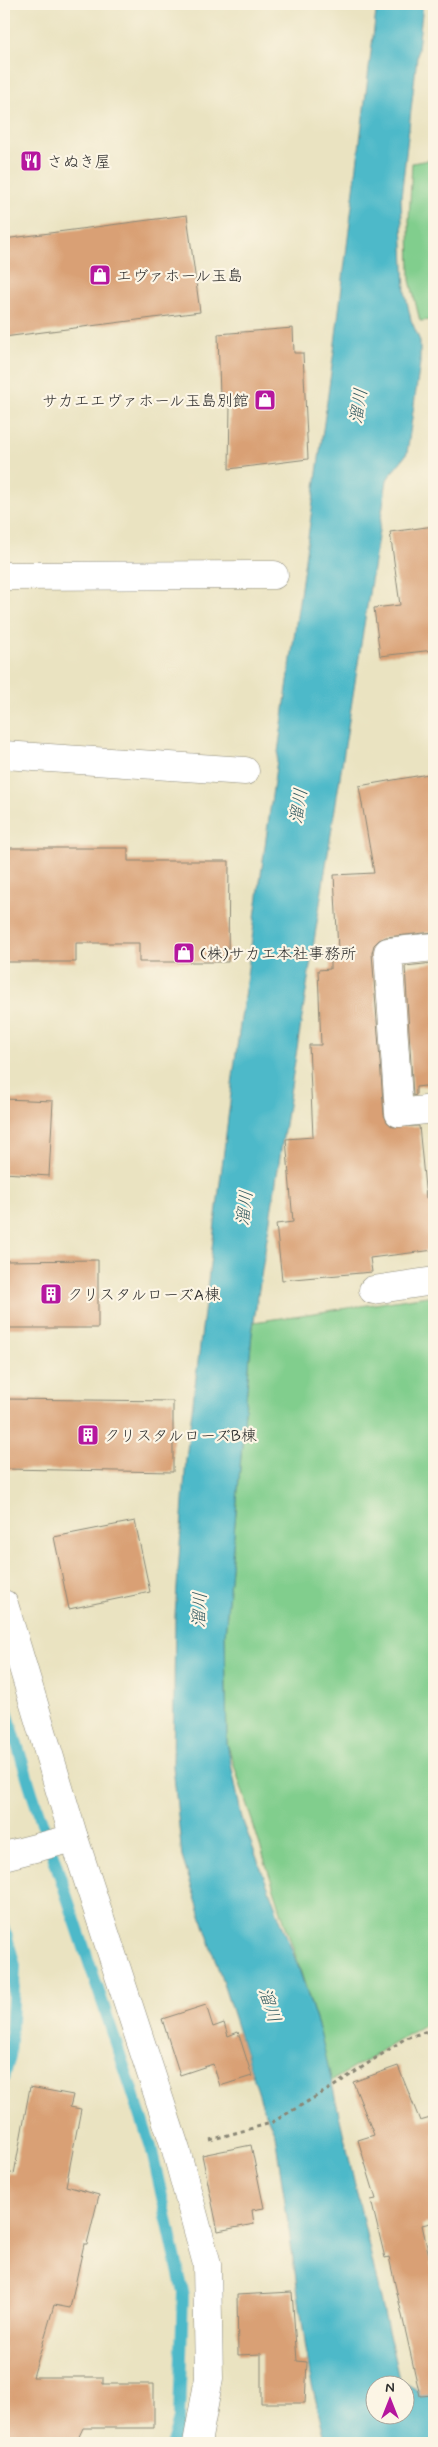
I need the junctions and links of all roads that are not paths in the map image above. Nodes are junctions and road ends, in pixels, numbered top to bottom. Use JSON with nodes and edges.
{"nodes":[{"id":1,"x":274,"y":575,"type":"dead end"},
{"id":2,"x":4,"y":576,"type":"edge"},
{"id":3,"x":4,"y":755,"type":"edge"},
{"id":4,"x":245,"y":771,"type":"dead end"},
{"id":5,"x":434,"y":947,"type":"edge"},
{"id":6,"x":434,"y":1109,"type":"edge"},
{"id":7,"x":434,"y":1281,"type":"edge"},
{"id":8,"x":373,"y":1290,"type":"dead end"},
{"id":9,"x":4,"y":1604,"type":"edge"},
{"id":10,"x":56,"y":1842,"type":"junction"},
{"id":11,"x":4,"y":1856,"type":"edge"},
{"id":12,"x":197,"y":2443,"type":"edge"}],
"edges":[{"from":1,"to":2,"type":"street"},
{"from":3,"to":4,"type":"street"},
{"from":5,"to":6,"type":"street"},
{"from":7,"to":8,"type":"street"},
{"from":9,"to":10,"type":"street"},
{"from":10,"to":11,"type":"street"},
{"from":10,"to":12,"type":"street"}]}
